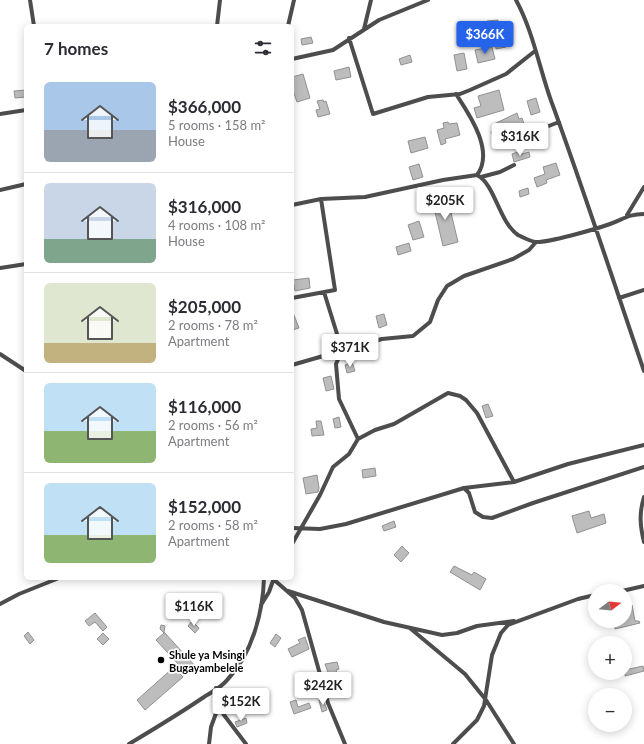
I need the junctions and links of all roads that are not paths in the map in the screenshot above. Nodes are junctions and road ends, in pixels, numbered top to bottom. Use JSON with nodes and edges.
{"nodes":[{"id":1,"x":30,"y":0,"type":"edge"},
{"id":2,"x":220,"y":0,"type":"edge"},
{"id":3,"x":294,"y":0,"type":"edge"},
{"id":4,"x":371,"y":0,"type":"edge"},
{"id":5,"x":428,"y":0,"type":"edge"},
{"id":6,"x":516,"y":0,"type":"edge"},
{"id":7,"x":34,"y":24,"type":"edge"},
{"id":8,"x":217,"y":24,"type":"edge"},
{"id":9,"x":288,"y":24,"type":"edge"},
{"id":10,"x":364,"y":29,"type":"junction"},
{"id":11,"x":349,"y":38,"type":"junction"},
{"id":12,"x":535,"y":52,"type":"junction"},
{"id":13,"x":294,"y":59,"type":"edge"},
{"id":14,"x":456,"y":94,"type":"junction"},
{"id":15,"x":24,"y":110,"type":"edge"},
{"id":16,"x":0,"y":114,"type":"edge"},
{"id":17,"x":559,"y":122,"type":"junction"},
{"id":18,"x":528,"y":134,"type":"dead end"},
{"id":19,"x":514,"y":165,"type":"dead end"},
{"id":20,"x":479,"y":176,"type":"junction"},
{"id":21,"x":24,"y":184,"type":"edge"},
{"id":22,"x":644,"y":187,"type":"edge"},
{"id":23,"x":0,"y":190,"type":"edge"},
{"id":24,"x":320,"y":199,"type":"junction"},
{"id":25,"x":294,"y":205,"type":"edge"},
{"id":26,"x":644,"y":214,"type":"edge"},
{"id":27,"x":627,"y":215,"type":"junction"},
{"id":28,"x":597,"y":229,"type":"junction"},
{"id":29,"x":536,"y":242,"type":"junction"},
{"id":30,"x":24,"y":264,"type":"edge"},
{"id":31,"x":0,"y":268,"type":"edge"},
{"id":32,"x":644,"y":290,"type":"edge"},
{"id":33,"x":324,"y":292,"type":"junction"},
{"id":34,"x":294,"y":298,"type":"edge"},
{"id":35,"x":619,"y":298,"type":"junction"},
{"id":36,"x":342,"y":350,"type":"junction"},
{"id":37,"x":0,"y":354,"type":"edge"},
{"id":38,"x":294,"y":364,"type":"edge"},
{"id":39,"x":24,"y":369,"type":"edge"},
{"id":40,"x":644,"y":371,"type":"edge"},
{"id":41,"x":358,"y":439,"type":"junction"},
{"id":42,"x":644,"y":445,"type":"edge"},
{"id":43,"x":644,"y":467,"type":"edge"},
{"id":44,"x":514,"y":482,"type":"junction"},
{"id":45,"x":464,"y":488,"type":"junction"},
{"id":46,"x":644,"y":497,"type":"edge"},
{"id":47,"x":294,"y":528,"type":"edge"},
{"id":48,"x":302,"y":529,"type":"junction"},
{"id":49,"x":294,"y":541,"type":"edge"},
{"id":50,"x":644,"y":542,"type":"edge"},
{"id":51,"x":54,"y":580,"type":"edge"},
{"id":52,"x":264,"y":580,"type":"edge"},
{"id":53,"x":272,"y":580,"type":"edge"},
{"id":54,"x":275,"y":580,"type":"edge"},
{"id":55,"x":644,"y":586,"type":"edge"},
{"id":56,"x":632,"y":589,"type":"edge"},
{"id":57,"x":288,"y":591,"type":"junction"},
{"id":58,"x":588,"y":597,"type":"edge"},
{"id":59,"x":0,"y":604,"type":"edge"},
{"id":60,"x":260,"y":606,"type":"junction"},
{"id":61,"x":514,"y":622,"type":"junction"},
{"id":62,"x":409,"y":628,"type":"junction"},
{"id":63,"x":216,"y":688,"type":"junction"},
{"id":64,"x":486,"y":700,"type":"junction"},
{"id":65,"x":219,"y":705,"type":"junction"},
{"id":66,"x":129,"y":744,"type":"edge"},
{"id":67,"x":209,"y":744,"type":"edge"},
{"id":68,"x":246,"y":744,"type":"edge"},
{"id":69,"x":345,"y":744,"type":"edge"},
{"id":70,"x":452,"y":744,"type":"edge"},
{"id":71,"x":514,"y":744,"type":"edge"}],
"edges":[{"from":1,"to":7,"type":"street"},
{"from":2,"to":8,"type":"street"},
{"from":3,"to":9,"type":"street"},
{"from":4,"to":10,"type":"street"},
{"from":5,"to":10,"type":"street"},
{"from":6,"to":12,"type":"street"},
{"from":10,"to":11,"type":"street"},
{"from":11,"to":13,"type":"street"},
{"from":11,"to":14,"type":"street"},
{"from":12,"to":14,"type":"street"},
{"from":12,"to":17,"type":"street"},
{"from":14,"to":20,"type":"street"},
{"from":15,"to":16,"type":"street"},
{"from":17,"to":18,"type":"street"},
{"from":17,"to":28,"type":"street"},
{"from":19,"to":20,"type":"street"},
{"from":20,"to":24,"type":"street"},
{"from":20,"to":29,"type":"street"},
{"from":21,"to":23,"type":"street"},
{"from":22,"to":27,"type":"street"},
{"from":24,"to":25,"type":"street"},
{"from":24,"to":33,"type":"street"},
{"from":26,"to":27,"type":"street"},
{"from":27,"to":28,"type":"street"},
{"from":28,"to":29,"type":"street"},
{"from":28,"to":35,"type":"street"},
{"from":29,"to":36,"type":"street"},
{"from":30,"to":31,"type":"street"},
{"from":32,"to":35,"type":"street"},
{"from":33,"to":34,"type":"street"},
{"from":33,"to":36,"type":"street"},
{"from":35,"to":40,"type":"street"},
{"from":36,"to":38,"type":"street"},
{"from":36,"to":41,"type":"street"},
{"from":37,"to":39,"type":"street"},
{"from":41,"to":44,"type":"street"},
{"from":41,"to":48,"type":"street"},
{"from":42,"to":44,"type":"street"},
{"from":43,"to":45,"type":"street"},
{"from":44,"to":45,"type":"street"},
{"from":45,"to":48,"type":"street"},
{"from":46,"to":50,"type":"street"},
{"from":47,"to":48,"type":"street"},
{"from":48,"to":49,"type":"street"},
{"from":51,"to":59,"type":"street"},
{"from":52,"to":60,"type":"street"},
{"from":53,"to":60,"type":"street"},
{"from":54,"to":57,"type":"street"},
{"from":55,"to":56,"type":"street"},
{"from":57,"to":62,"type":"street"},
{"from":57,"to":69,"type":"street"},
{"from":58,"to":61,"type":"street"},
{"from":60,"to":63,"type":"street"},
{"from":61,"to":62,"type":"street"},
{"from":61,"to":64,"type":"street"},
{"from":62,"to":64,"type":"street"},
{"from":63,"to":65,"type":"street"},
{"from":63,"to":66,"type":"street"},
{"from":64,"to":70,"type":"street"},
{"from":64,"to":71,"type":"street"},
{"from":65,"to":67,"type":"street"},
{"from":65,"to":68,"type":"street"}]}
